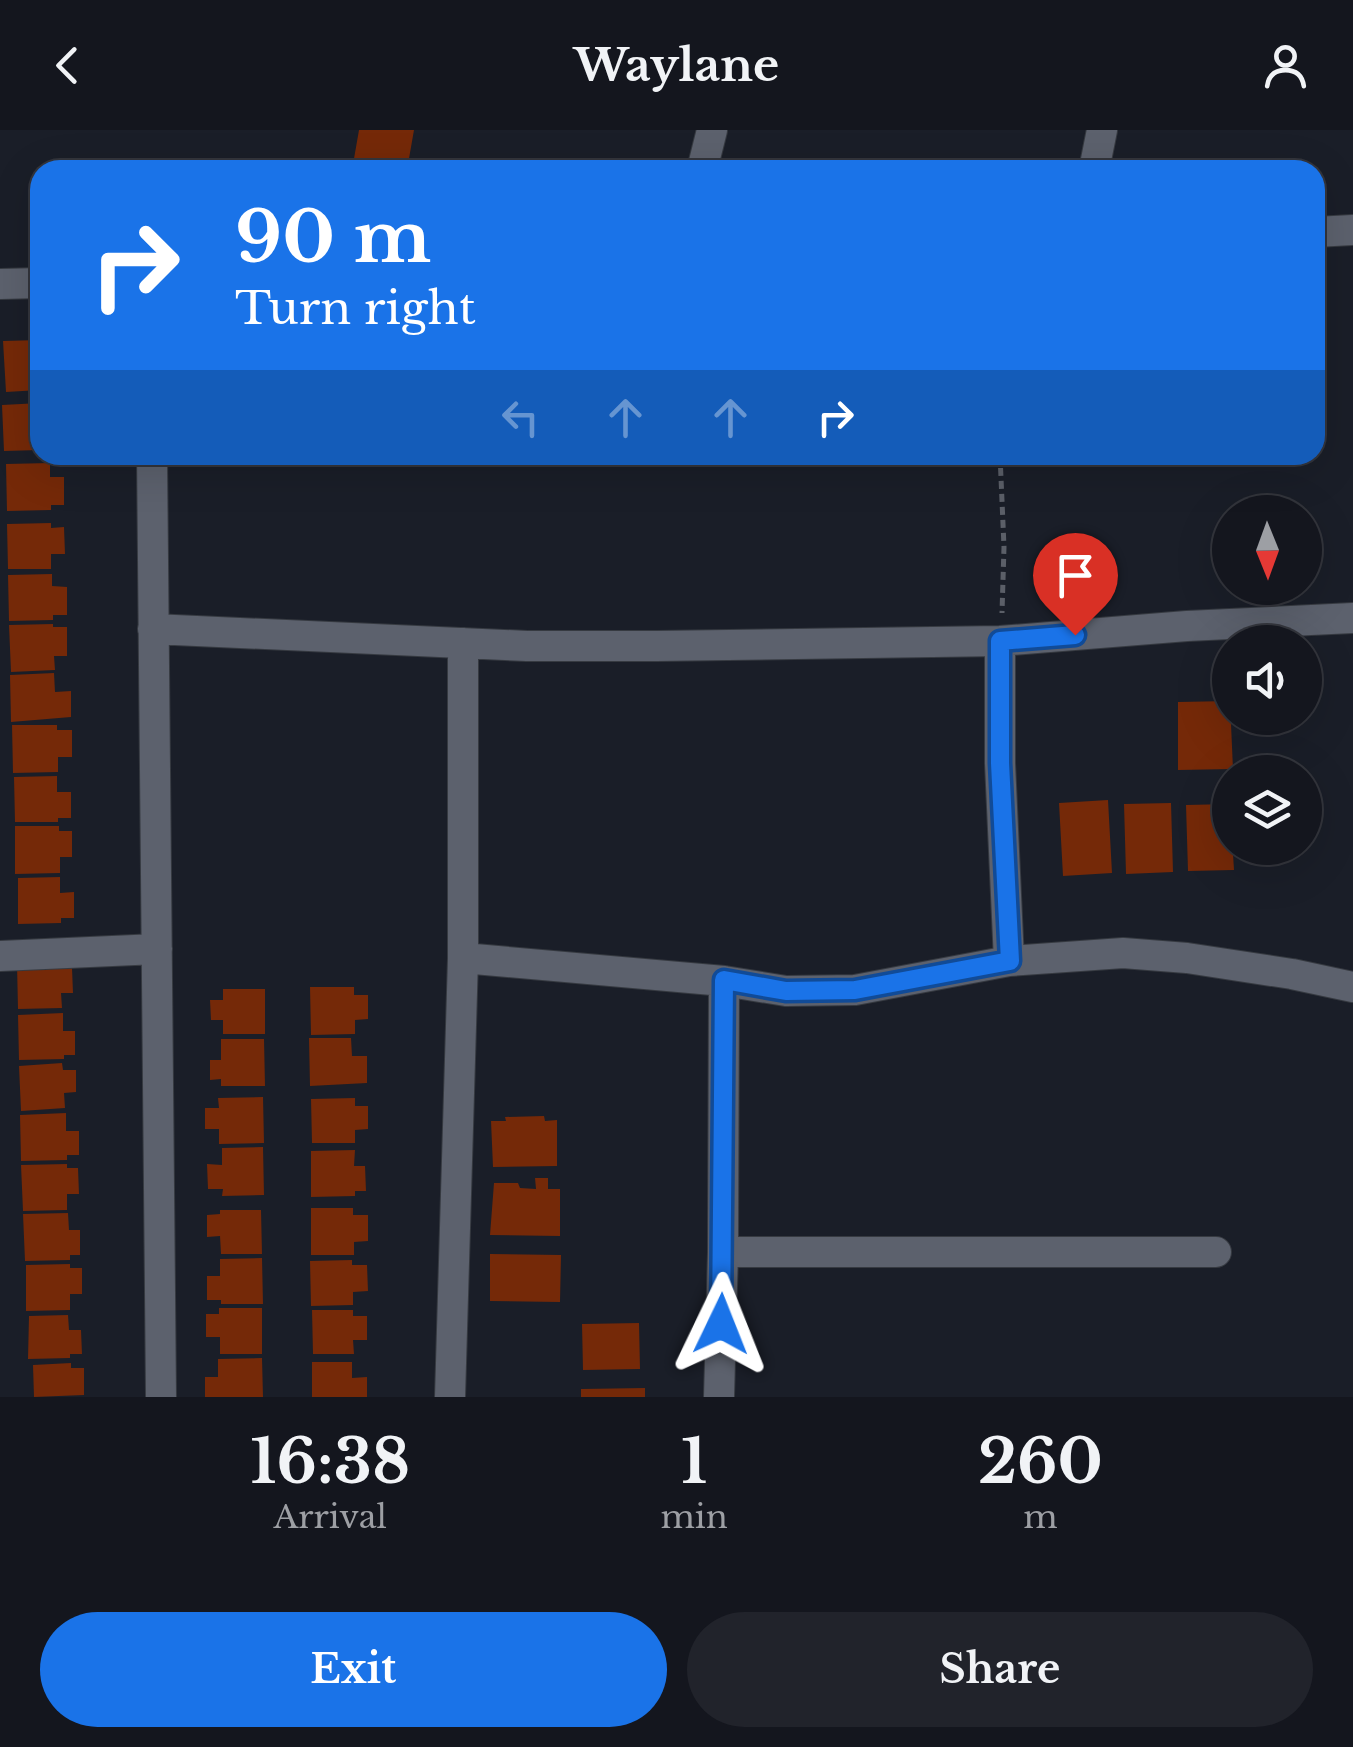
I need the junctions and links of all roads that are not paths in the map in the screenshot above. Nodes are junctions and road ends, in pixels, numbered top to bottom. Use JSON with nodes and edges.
{"nodes":[{"id":1,"x":712,"y":130,"type":"edge"},
{"id":2,"x":1102,"y":130,"type":"edge"},
{"id":3,"x":704,"y":160,"type":"edge"},
{"id":4,"x":1096,"y":160,"type":"edge"},
{"id":5,"x":1353,"y":230,"type":"edge"},
{"id":6,"x":1325,"y":231,"type":"edge"},
{"id":7,"x":30,"y":283,"type":"edge"},
{"id":8,"x":0,"y":284,"type":"edge"},
{"id":9,"x":152,"y":465,"type":"edge"},
{"id":10,"x":1353,"y":618,"type":"edge"},
{"id":11,"x":153,"y":630,"type":"junction"},
{"id":12,"x":1000,"y":641,"type":"junction"},
{"id":13,"x":462,"y":643,"type":"junction"},
{"id":14,"x":156,"y":949,"type":"junction"},
{"id":15,"x":0,"y":956,"type":"edge"},
{"id":16,"x":463,"y":958,"type":"junction"},
{"id":17,"x":1010,"y":961,"type":"junction"},
{"id":18,"x":724,"y":980,"type":"junction"},
{"id":19,"x":1353,"y":987,"type":"edge"},
{"id":20,"x":723,"y":1252,"type":"junction"},
{"id":21,"x":1216,"y":1252,"type":"dead end"},
{"id":22,"x":161,"y":1397,"type":"edge"},
{"id":23,"x":450,"y":1397,"type":"edge"},
{"id":24,"x":719,"y":1397,"type":"edge"}],
"edges":[{"from":1,"to":3,"type":"street"},
{"from":2,"to":4,"type":"street"},
{"from":5,"to":6,"type":"street"},
{"from":7,"to":8,"type":"street"},
{"from":9,"to":11,"type":"street"},
{"from":10,"to":12,"type":"street"},
{"from":11,"to":13,"type":"street"},
{"from":11,"to":14,"type":"street"},
{"from":12,"to":13,"type":"street"},
{"from":12,"to":17,"type":"street"},
{"from":13,"to":16,"type":"street"},
{"from":14,"to":15,"type":"street"},
{"from":14,"to":22,"type":"street"},
{"from":16,"to":18,"type":"street"},
{"from":16,"to":23,"type":"street"},
{"from":17,"to":18,"type":"street"},
{"from":17,"to":19,"type":"street"},
{"from":18,"to":20,"type":"street"},
{"from":20,"to":21,"type":"street"},
{"from":20,"to":24,"type":"street"}]}
